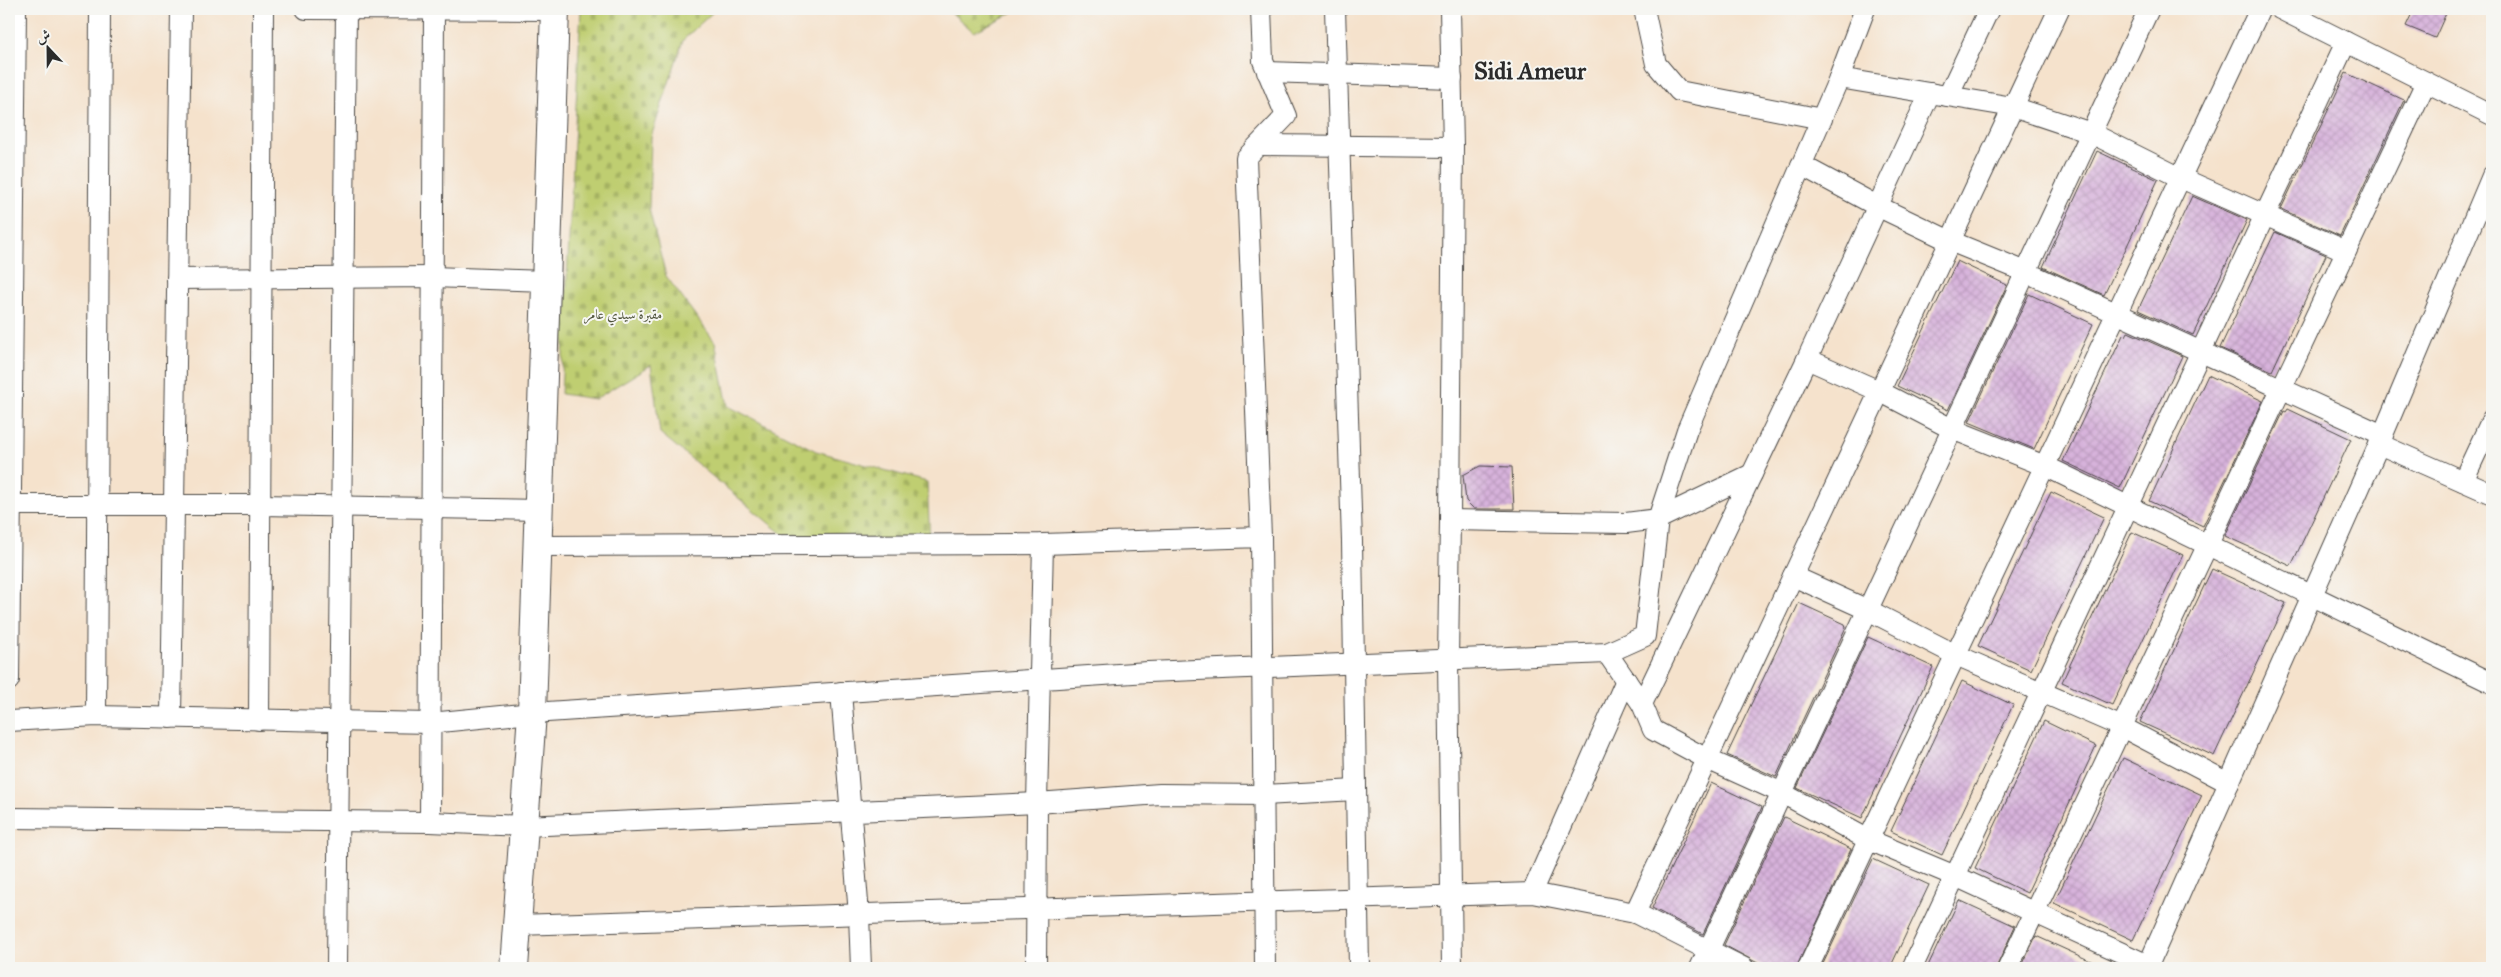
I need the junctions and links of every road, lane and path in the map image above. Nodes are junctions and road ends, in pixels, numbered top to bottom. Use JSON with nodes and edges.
{"nodes":[{"id":1,"x":16,"y":9,"type":"edge"},
{"id":2,"x":100,"y":9,"type":"edge"},
{"id":3,"x":181,"y":9,"type":"edge"},
{"id":4,"x":263,"y":9,"type":"edge"},
{"id":5,"x":306,"y":9,"type":"edge"},
{"id":6,"x":346,"y":9,"type":"edge"},
{"id":7,"x":434,"y":9,"type":"edge"},
{"id":8,"x":555,"y":9,"type":"edge"},
{"id":9,"x":1261,"y":9,"type":"edge"},
{"id":10,"x":1335,"y":9,"type":"edge"},
{"id":11,"x":1450,"y":9,"type":"edge"},
{"id":12,"x":1644,"y":9,"type":"edge"},
{"id":13,"x":1865,"y":9,"type":"edge"},
{"id":14,"x":1989,"y":9,"type":"edge"},
{"id":15,"x":2059,"y":9,"type":"edge"},
{"id":16,"x":2149,"y":9,"type":"edge"},
{"id":17,"x":2260,"y":9,"type":"edge"},
{"id":18,"x":2280,"y":9,"type":"edge"},
{"id":19,"x":2313,"y":16,"type":"edge"},
{"id":20,"x":2346,"y":42,"type":"junction"},
{"id":21,"x":1267,"y":72,"type":"junction"},
{"id":22,"x":1337,"y":74,"type":"junction"},
{"id":23,"x":1452,"y":78,"type":"junction"},
{"id":24,"x":1839,"y":78,"type":"junction"},
{"id":25,"x":2426,"y":82,"type":"junction"},
{"id":26,"x":1939,"y":94,"type":"junction"},
{"id":27,"x":2013,"y":107,"type":"junction"},
{"id":28,"x":2492,"y":115,"type":"edge"},
{"id":29,"x":1822,"y":119,"type":"junction"},
{"id":30,"x":2091,"y":133,"type":"junction"},
{"id":31,"x":1259,"y":145,"type":"junction"},
{"id":32,"x":1340,"y":146,"type":"junction"},
{"id":33,"x":1453,"y":147,"type":"junction"},
{"id":34,"x":1801,"y":165,"type":"junction"},
{"id":35,"x":2492,"y":176,"type":"edge"},
{"id":36,"x":2181,"y":178,"type":"junction"},
{"id":37,"x":1878,"y":206,"type":"junction"},
{"id":38,"x":2266,"y":214,"type":"junction"},
{"id":39,"x":1950,"y":241,"type":"junction"},
{"id":40,"x":2346,"y":252,"type":"junction"},
{"id":41,"x":2026,"y":272,"type":"junction"},
{"id":42,"x":261,"y":277,"type":"junction"},
{"id":43,"x":433,"y":277,"type":"junction"},
{"id":44,"x":344,"y":278,"type":"junction"},
{"id":45,"x":177,"y":279,"type":"junction"},
{"id":46,"x":546,"y":281,"type":"junction"},
{"id":47,"x":2116,"y":314,"type":"junction"},
{"id":48,"x":2201,"y":352,"type":"junction"},
{"id":49,"x":1807,"y":359,"type":"junction"},
{"id":50,"x":2281,"y":389,"type":"junction"},
{"id":51,"x":1879,"y":391,"type":"junction"},
{"id":52,"x":2492,"y":419,"type":"edge"},
{"id":53,"x":1952,"y":430,"type":"junction"},
{"id":54,"x":2381,"y":439,"type":"junction"},
{"id":55,"x":2045,"y":466,"type":"junction"},
{"id":56,"x":1752,"y":474,"type":"junction"},
{"id":57,"x":2464,"y":481,"type":"junction"},
{"id":58,"x":2492,"y":494,"type":"edge"},
{"id":59,"x":98,"y":505,"type":"junction"},
{"id":60,"x":174,"y":505,"type":"junction"},
{"id":61,"x":260,"y":505,"type":"junction"},
{"id":62,"x":10,"y":506,"type":"edge"},
{"id":63,"x":341,"y":506,"type":"junction"},
{"id":64,"x":2129,"y":506,"type":"junction"},
{"id":65,"x":431,"y":508,"type":"junction"},
{"id":66,"x":539,"y":510,"type":"junction"},
{"id":67,"x":1658,"y":519,"type":"junction"},
{"id":68,"x":1450,"y":520,"type":"junction"},
{"id":69,"x":1261,"y":538,"type":"junction"},
{"id":70,"x":1043,"y":544,"type":"junction"},
{"id":71,"x":537,"y":546,"type":"junction"},
{"id":72,"x":2207,"y":547,"type":"junction"},
{"id":73,"x":1793,"y":576,"type":"junction"},
{"id":74,"x":2312,"y":594,"type":"junction"},
{"id":75,"x":1868,"y":610,"type":"junction"},
{"id":76,"x":1607,"y":653,"type":"junction"},
{"id":77,"x":1956,"y":655,"type":"junction"},
{"id":78,"x":1448,"y":660,"type":"junction"},
{"id":79,"x":1354,"y":664,"type":"junction"},
{"id":80,"x":1263,"y":667,"type":"junction"},
{"id":81,"x":9,"y":680,"type":"edge"},
{"id":82,"x":1040,"y":680,"type":"junction"},
{"id":83,"x":1626,"y":680,"type":"junction"},
{"id":84,"x":2492,"y":683,"type":"edge"},
{"id":85,"x":840,"y":692,"type":"junction"},
{"id":86,"x":2041,"y":692,"type":"junction"},
{"id":87,"x":1642,"y":704,"type":"junction"},
{"id":88,"x":532,"y":712,"type":"junction"},
{"id":89,"x":96,"y":716,"type":"junction"},
{"id":90,"x":171,"y":718,"type":"junction"},
{"id":91,"x":259,"y":720,"type":"junction"},
{"id":92,"x":9,"y":721,"type":"edge"},
{"id":93,"x":339,"y":722,"type":"junction"},
{"id":94,"x":430,"y":723,"type":"junction"},
{"id":95,"x":2122,"y":727,"type":"junction"},
{"id":96,"x":1707,"y":759,"type":"junction"},
{"id":97,"x":2229,"y":783,"type":"junction"},
{"id":98,"x":1356,"y":790,"type":"junction"},
{"id":99,"x":1782,"y":793,"type":"junction"},
{"id":100,"x":1264,"y":795,"type":"junction"},
{"id":101,"x":1037,"y":803,"type":"junction"},
{"id":102,"x":850,"y":811,"type":"junction"},
{"id":103,"x":9,"y":818,"type":"edge"},
{"id":104,"x":338,"y":821,"type":"junction"},
{"id":105,"x":430,"y":822,"type":"junction"},
{"id":106,"x":524,"y":826,"type":"junction"},
{"id":107,"x":1869,"y":840,"type":"junction"},
{"id":108,"x":1955,"y":876,"type":"junction"},
{"id":109,"x":1532,"y":892,"type":"junction"},
{"id":110,"x":1451,"y":895,"type":"junction"},
{"id":111,"x":1358,"y":898,"type":"junction"},
{"id":112,"x":1265,"y":901,"type":"junction"},
{"id":113,"x":1037,"y":909,"type":"junction"},
{"id":114,"x":1635,"y":913,"type":"junction"},
{"id":115,"x":2034,"y":913,"type":"junction"},
{"id":116,"x":859,"y":915,"type":"junction"},
{"id":117,"x":516,"y":926,"type":"junction"},
{"id":118,"x":1708,"y":950,"type":"junction"},
{"id":119,"x":337,"y":967,"type":"edge"},
{"id":120,"x":2148,"y":967,"type":"edge"},
{"id":121,"x":514,"y":968,"type":"edge"},
{"id":122,"x":861,"y":968,"type":"edge"},
{"id":123,"x":1036,"y":968,"type":"edge"},
{"id":124,"x":1265,"y":968,"type":"edge"},
{"id":125,"x":1359,"y":968,"type":"edge"},
{"id":126,"x":1452,"y":968,"type":"edge"},
{"id":127,"x":1700,"y":968,"type":"edge"},
{"id":128,"x":1744,"y":968,"type":"edge"},
{"id":129,"x":1808,"y":968,"type":"edge"},
{"id":130,"x":1912,"y":968,"type":"edge"},
{"id":131,"x":2008,"y":968,"type":"edge"}],
"edges":[{"from":1,"to":62,"type":"street"},
{"from":2,"to":59,"type":"street"},
{"from":3,"to":45,"type":"street"},
{"from":4,"to":42,"type":"street"},
{"from":5,"to":6,"type":"street"},
{"from":6,"to":7,"type":"street"},
{"from":6,"to":44,"type":"street"},
{"from":7,"to":8,"type":"street"},
{"from":7,"to":43,"type":"street"},
{"from":8,"to":46,"type":"main road"},
{"from":9,"to":21,"type":"street"},
{"from":10,"to":22,"type":"street"},
{"from":11,"to":23,"type":"street"},
{"from":12,"to":29,"type":"street"},
{"from":13,"to":24,"type":"street"},
{"from":14,"to":26,"type":"street"},
{"from":15,"to":27,"type":"street"},
{"from":16,"to":30,"type":"street"},
{"from":17,"to":36,"type":"street"},
{"from":18,"to":19,"type":"street"},
{"from":19,"to":20,"type":"street"},
{"from":20,"to":25,"type":"street"},
{"from":20,"to":38,"type":"street"},
{"from":21,"to":22,"type":"street"},
{"from":21,"to":31,"type":"street"},
{"from":22,"to":23,"type":"street"},
{"from":22,"to":32,"type":"street"},
{"from":23,"to":33,"type":"street"},
{"from":24,"to":26,"type":"street"},
{"from":24,"to":29,"type":"street"},
{"from":25,"to":28,"type":"street"},
{"from":25,"to":40,"type":"street"},
{"from":26,"to":27,"type":"street"},
{"from":26,"to":37,"type":"street"},
{"from":27,"to":30,"type":"street"},
{"from":27,"to":39,"type":"street"},
{"from":29,"to":34,"type":"street"},
{"from":30,"to":36,"type":"street"},
{"from":30,"to":41,"type":"street"},
{"from":31,"to":32,"type":"street"},
{"from":31,"to":69,"type":"street"},
{"from":32,"to":33,"type":"street"},
{"from":32,"to":79,"type":"street"},
{"from":33,"to":68,"type":"street"},
{"from":34,"to":37,"type":"street"},
{"from":34,"to":67,"type":"street"},
{"from":35,"to":54,"type":"street"},
{"from":36,"to":38,"type":"street"},
{"from":36,"to":47,"type":"street"},
{"from":37,"to":39,"type":"street"},
{"from":37,"to":49,"type":"street"},
{"from":38,"to":40,"type":"street"},
{"from":38,"to":48,"type":"street"},
{"from":39,"to":41,"type":"street"},
{"from":39,"to":51,"type":"street"},
{"from":40,"to":50,"type":"street"},
{"from":41,"to":47,"type":"street"},
{"from":41,"to":53,"type":"street"},
{"from":42,"to":44,"type":"street"},
{"from":42,"to":45,"type":"street"},
{"from":42,"to":61,"type":"street"},
{"from":43,"to":44,"type":"street"},
{"from":43,"to":46,"type":"street"},
{"from":43,"to":65,"type":"street"},
{"from":44,"to":63,"type":"street"},
{"from":45,"to":60,"type":"street"},
{"from":46,"to":66,"type":"main road"},
{"from":47,"to":48,"type":"street"},
{"from":47,"to":55,"type":"street"},
{"from":48,"to":50,"type":"street"},
{"from":48,"to":64,"type":"street"},
{"from":49,"to":51,"type":"street"},
{"from":49,"to":56,"type":"street"},
{"from":50,"to":54,"type":"street"},
{"from":50,"to":72,"type":"street"},
{"from":51,"to":53,"type":"street"},
{"from":51,"to":73,"type":"street"},
{"from":52,"to":57,"type":"street"},
{"from":53,"to":55,"type":"street"},
{"from":53,"to":75,"type":"street"},
{"from":54,"to":57,"type":"street"},
{"from":54,"to":74,"type":"street"},
{"from":55,"to":64,"type":"street"},
{"from":55,"to":77,"type":"street"},
{"from":56,"to":67,"type":"street"},
{"from":56,"to":87,"type":"street"},
{"from":57,"to":58,"type":"street"},
{"from":59,"to":60,"type":"street"},
{"from":59,"to":62,"type":"street"},
{"from":59,"to":89,"type":"street"},
{"from":60,"to":61,"type":"street"},
{"from":60,"to":90,"type":"street"},
{"from":61,"to":63,"type":"street"},
{"from":61,"to":91,"type":"street"},
{"from":62,"to":81,"type":"street"},
{"from":63,"to":65,"type":"street"},
{"from":63,"to":93,"type":"street"},
{"from":64,"to":72,"type":"street"},
{"from":64,"to":86,"type":"street"},
{"from":65,"to":66,"type":"street"},
{"from":65,"to":94,"type":"street"},
{"from":66,"to":71,"type":"main road"},
{"from":67,"to":68,"type":"street"},
{"from":67,"to":76,"type":"street"},
{"from":68,"to":78,"type":"street"},
{"from":69,"to":70,"type":"street"},
{"from":69,"to":80,"type":"street"},
{"from":70,"to":71,"type":"street"},
{"from":70,"to":82,"type":"street"},
{"from":71,"to":88,"type":"main road"},
{"from":72,"to":74,"type":"street"},
{"from":72,"to":95,"type":"street"},
{"from":73,"to":75,"type":"street"},
{"from":73,"to":96,"type":"street"},
{"from":74,"to":84,"type":"street"},
{"from":74,"to":97,"type":"street"},
{"from":75,"to":77,"type":"street"},
{"from":75,"to":99,"type":"street"},
{"from":76,"to":78,"type":"street"},
{"from":76,"to":83,"type":"street"},
{"from":77,"to":86,"type":"street"},
{"from":77,"to":107,"type":"street"},
{"from":78,"to":79,"type":"street"},
{"from":78,"to":110,"type":"street"},
{"from":79,"to":80,"type":"street"},
{"from":79,"to":98,"type":"street"},
{"from":80,"to":82,"type":"street"},
{"from":80,"to":100,"type":"street"},
{"from":82,"to":85,"type":"street"},
{"from":82,"to":101,"type":"street"},
{"from":83,"to":87,"type":"street"},
{"from":83,"to":109,"type":"street"},
{"from":85,"to":88,"type":"street"},
{"from":85,"to":102,"type":"street"},
{"from":86,"to":95,"type":"street"},
{"from":86,"to":108,"type":"street"},
{"from":87,"to":96,"type":"street"},
{"from":88,"to":94,"type":"street"},
{"from":88,"to":106,"type":"main road"},
{"from":89,"to":90,"type":"street"},
{"from":89,"to":92,"type":"street"},
{"from":90,"to":91,"type":"street"},
{"from":91,"to":93,"type":"street"},
{"from":93,"to":94,"type":"street"},
{"from":93,"to":104,"type":"street"},
{"from":94,"to":105,"type":"street"},
{"from":95,"to":97,"type":"street"},
{"from":95,"to":115,"type":"street"},
{"from":96,"to":99,"type":"street"},
{"from":96,"to":114,"type":"street"},
{"from":97,"to":120,"type":"street"},
{"from":98,"to":100,"type":"street"},
{"from":98,"to":111,"type":"street"},
{"from":99,"to":107,"type":"street"},
{"from":99,"to":118,"type":"street"},
{"from":100,"to":101,"type":"street"},
{"from":100,"to":112,"type":"street"},
{"from":101,"to":102,"type":"street"},
{"from":101,"to":113,"type":"street"},
{"from":102,"to":106,"type":"street"},
{"from":102,"to":116,"type":"street"},
{"from":103,"to":104,"type":"street"},
{"from":104,"to":105,"type":"street"},
{"from":104,"to":119,"type":"street"},
{"from":105,"to":106,"type":"street"},
{"from":106,"to":117,"type":"main road"},
{"from":107,"to":108,"type":"street"},
{"from":107,"to":129,"type":"street"},
{"from":108,"to":115,"type":"street"},
{"from":108,"to":130,"type":"street"},
{"from":109,"to":110,"type":"street"},
{"from":109,"to":114,"type":"street"},
{"from":110,"to":111,"type":"street"},
{"from":110,"to":126,"type":"street"},
{"from":111,"to":112,"type":"street"},
{"from":111,"to":125,"type":"street"},
{"from":112,"to":113,"type":"street"},
{"from":112,"to":124,"type":"street"},
{"from":113,"to":116,"type":"street"},
{"from":113,"to":123,"type":"street"},
{"from":114,"to":118,"type":"street"},
{"from":115,"to":120,"type":"street"},
{"from":115,"to":131,"type":"street"},
{"from":116,"to":117,"type":"street"},
{"from":116,"to":122,"type":"street"},
{"from":117,"to":121,"type":"main road"},
{"from":118,"to":127,"type":"street"},
{"from":118,"to":128,"type":"street"}]}
